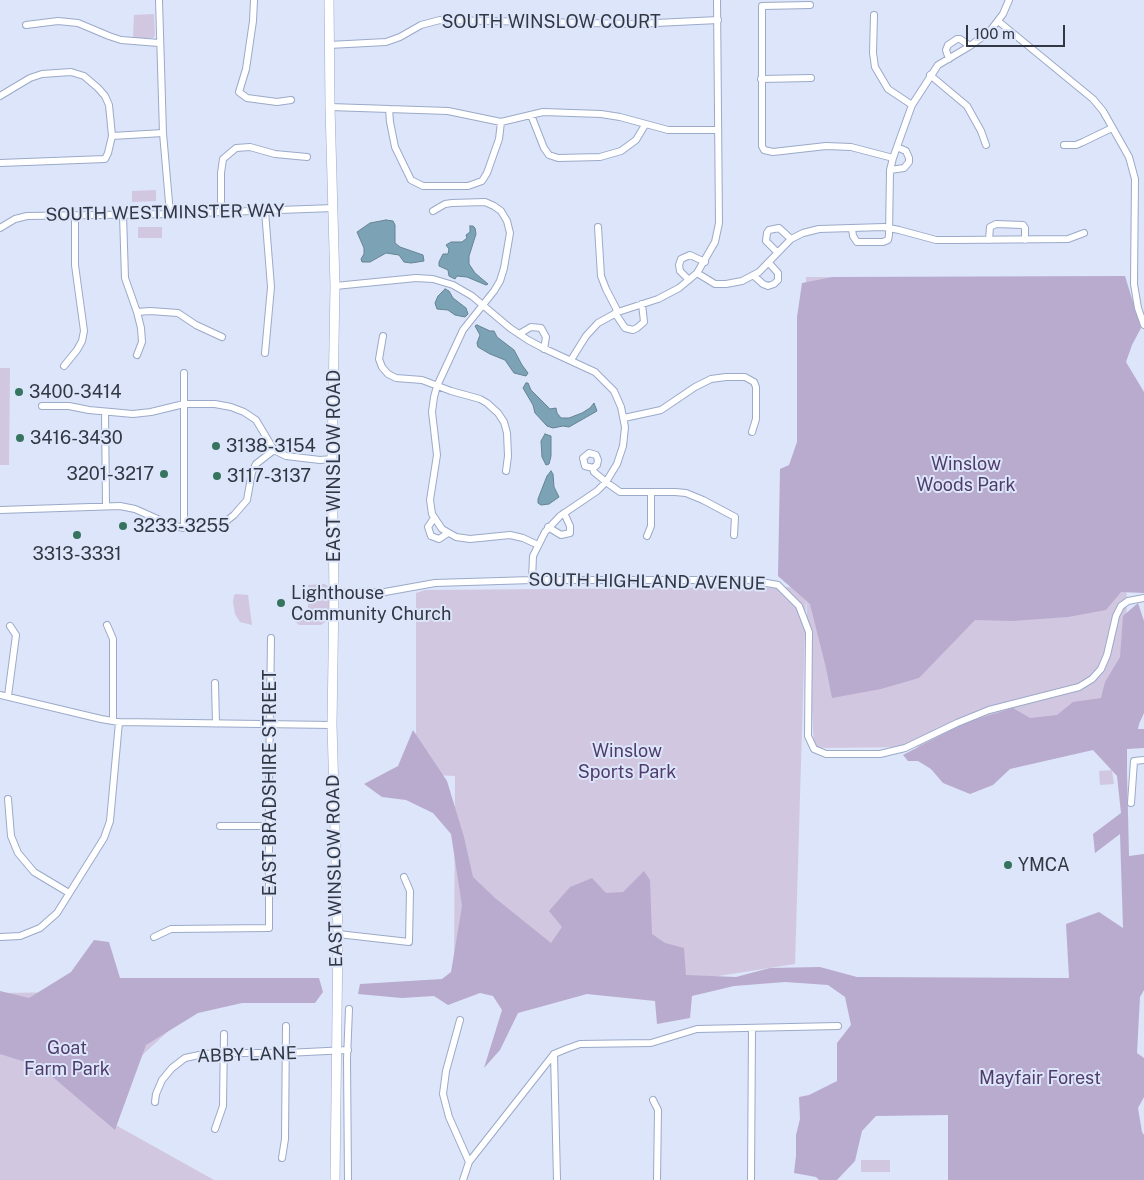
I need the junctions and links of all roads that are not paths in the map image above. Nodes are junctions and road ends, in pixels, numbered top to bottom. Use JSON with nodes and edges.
{"nodes":[{"id":1,"x":159,"y":0,"type":"edge"},
{"id":2,"x":254,"y":0,"type":"edge"},
{"id":3,"x":329,"y":0,"type":"edge"},
{"id":4,"x":717,"y":0,"type":"edge"},
{"id":5,"x":1009,"y":0,"type":"edge"},
{"id":6,"x":810,"y":5,"type":"dead end"},
{"id":7,"x":874,"y":15,"type":"dead end"},
{"id":8,"x":718,"y":20,"type":"junction"},
{"id":9,"x":998,"y":22,"type":"junction"},
{"id":10,"x":26,"y":25,"type":"dead end"},
{"id":11,"x":160,"y":43,"type":"junction"},
{"id":12,"x":329,"y":45,"type":"junction"},
{"id":13,"x":970,"y":46,"type":"junction"},
{"id":14,"x":949,"y":59,"type":"junction"},
{"id":15,"x":930,"y":75,"type":"junction"},
{"id":16,"x":811,"y":78,"type":"dead end"},
{"id":17,"x":761,"y":79,"type":"junction"},
{"id":18,"x":0,"y":96,"type":"edge"},
{"id":19,"x":291,"y":100,"type":"dead end"},
{"id":20,"x":912,"y":105,"type":"junction"},
{"id":21,"x":330,"y":107,"type":"junction"},
{"id":22,"x":389,"y":109,"type":"junction"},
{"id":23,"x":531,"y":115,"type":"junction"},
{"id":24,"x":501,"y":122,"type":"junction"},
{"id":25,"x":645,"y":125,"type":"junction"},
{"id":26,"x":1112,"y":128,"type":"junction"},
{"id":27,"x":718,"y":130,"type":"junction"},
{"id":28,"x":162,"y":133,"type":"junction"},
{"id":29,"x":112,"y":136,"type":"junction"},
{"id":30,"x":986,"y":145,"type":"dead end"},
{"id":31,"x":1064,"y":145,"type":"dead end"},
{"id":32,"x":897,"y":146,"type":"junction"},
{"id":33,"x":307,"y":157,"type":"dead end"},
{"id":34,"x":893,"y":158,"type":"junction"},
{"id":35,"x":0,"y":163,"type":"edge"},
{"id":36,"x":890,"y":170,"type":"junction"},
{"id":37,"x":334,"y":208,"type":"junction"},
{"id":38,"x":265,"y":211,"type":"junction"},
{"id":39,"x":221,"y":212,"type":"junction"},
{"id":40,"x":434,"y":212,"type":"dead end"},
{"id":41,"x":123,"y":214,"type":"junction"},
{"id":42,"x":170,"y":214,"type":"junction"},
{"id":43,"x":75,"y":215,"type":"junction"},
{"id":44,"x":0,"y":226,"type":"edge"},
{"id":45,"x":598,"y":227,"type":"dead end"},
{"id":46,"x":852,"y":228,"type":"junction"},
{"id":47,"x":890,"y":228,"type":"junction"},
{"id":48,"x":1084,"y":233,"type":"dead end"},
{"id":49,"x":791,"y":239,"type":"junction"},
{"id":50,"x":989,"y":240,"type":"junction"},
{"id":51,"x":1025,"y":240,"type":"junction"},
{"id":52,"x":777,"y":252,"type":"junction"},
{"id":53,"x":705,"y":262,"type":"junction"},
{"id":54,"x":769,"y":263,"type":"junction"},
{"id":55,"x":697,"y":274,"type":"junction"},
{"id":56,"x":754,"y":276,"type":"junction"},
{"id":57,"x":689,"y":280,"type":"junction"},
{"id":58,"x":335,"y":286,"type":"junction"},
{"id":59,"x":642,"y":304,"type":"junction"},
{"id":60,"x":483,"y":306,"type":"junction"},
{"id":61,"x":137,"y":312,"type":"junction"},
{"id":62,"x":617,"y":313,"type":"junction"},
{"id":63,"x":1144,"y":325,"type":"edge"},
{"id":64,"x":520,"y":334,"type":"junction"},
{"id":65,"x":383,"y":336,"type":"dead end"},
{"id":66,"x":222,"y":337,"type":"dead end"},
{"id":67,"x":544,"y":349,"type":"junction"},
{"id":68,"x":265,"y":353,"type":"dead end"},
{"id":69,"x":138,"y":355,"type":"dead end"},
{"id":70,"x":571,"y":360,"type":"junction"},
{"id":71,"x":64,"y":366,"type":"dead end"},
{"id":72,"x":184,"y":373,"type":"dead end"},
{"id":73,"x":437,"y":386,"type":"junction"},
{"id":74,"x":184,"y":404,"type":"junction"},
{"id":75,"x":42,"y":406,"type":"dead end"},
{"id":76,"x":105,"y":412,"type":"junction"},
{"id":77,"x":624,"y":418,"type":"junction"},
{"id":78,"x":752,"y":432,"type":"dead end"},
{"id":79,"x":274,"y":450,"type":"junction"},
{"id":80,"x":332,"y":459,"type":"junction"},
{"id":81,"x":593,"y":468,"type":"dead end"},
{"id":82,"x":506,"y":470,"type":"dead end"},
{"id":83,"x":606,"y":482,"type":"junction"},
{"id":84,"x":651,"y":492,"type":"junction"},
{"id":85,"x":106,"y":506,"type":"junction"},
{"id":86,"x":0,"y":510,"type":"edge"},
{"id":87,"x":564,"y":513,"type":"junction"},
{"id":88,"x":434,"y":518,"type":"junction"},
{"id":89,"x":548,"y":527,"type":"junction"},
{"id":90,"x":184,"y":528,"type":"junction"},
{"id":91,"x":448,"y":533,"type":"junction"},
{"id":92,"x":734,"y":535,"type":"dead end"},
{"id":93,"x":647,"y":536,"type":"dead end"},
{"id":94,"x":538,"y":545,"type":"junction"},
{"id":95,"x":532,"y":580,"type":"junction"},
{"id":96,"x":334,"y":593,"type":"junction"},
{"id":97,"x":1144,"y":598,"type":"edge"},
{"id":98,"x":107,"y":625,"type":"dead end"},
{"id":99,"x":10,"y":626,"type":"dead end"},
{"id":100,"x":271,"y":638,"type":"dead end"},
{"id":101,"x":215,"y":683,"type":"dead end"},
{"id":102,"x":0,"y":695,"type":"edge"},
{"id":103,"x":8,"y":696,"type":"junction"},
{"id":104,"x":116,"y":722,"type":"junction"},
{"id":105,"x":216,"y":724,"type":"junction"},
{"id":106,"x":269,"y":725,"type":"junction"},
{"id":107,"x":332,"y":725,"type":"junction"},
{"id":108,"x":1144,"y":760,"type":"edge"},
{"id":109,"x":8,"y":799,"type":"dead end"},
{"id":110,"x":1131,"y":803,"type":"dead end"},
{"id":111,"x":220,"y":826,"type":"dead end"},
{"id":112,"x":268,"y":826,"type":"junction"},
{"id":113,"x":404,"y":877,"type":"dead end"},
{"id":114,"x":69,"y":893,"type":"junction"},
{"id":115,"x":338,"y":934,"type":"junction"},
{"id":116,"x":154,"y":937,"type":"dead end"},
{"id":117,"x":0,"y":938,"type":"edge"},
{"id":118,"x":349,"y":1009,"type":"dead end"},
{"id":119,"x":460,"y":1020,"type":"dead end"},
{"id":120,"x":286,"y":1026,"type":"dead end"},
{"id":121,"x":838,"y":1026,"type":"dead end"},
{"id":122,"x":752,"y":1028,"type":"junction"},
{"id":123,"x":224,"y":1034,"type":"dead end"},
{"id":124,"x":348,"y":1050,"type":"junction"},
{"id":125,"x":335,"y":1051,"type":"junction"},
{"id":126,"x":224,"y":1053,"type":"junction"},
{"id":127,"x":286,"y":1054,"type":"junction"},
{"id":128,"x":554,"y":1054,"type":"junction"},
{"id":129,"x":653,"y":1100,"type":"dead end"},
{"id":130,"x":155,"y":1102,"type":"dead end"},
{"id":131,"x":216,"y":1130,"type":"dead end"},
{"id":132,"x":282,"y":1158,"type":"dead end"},
{"id":133,"x":469,"y":1162,"type":"junction"},
{"id":134,"x":335,"y":1180,"type":"edge"},
{"id":135,"x":348,"y":1180,"type":"edge"},
{"id":136,"x":463,"y":1180,"type":"edge"},
{"id":137,"x":557,"y":1180,"type":"edge"},
{"id":138,"x":657,"y":1180,"type":"edge"},
{"id":139,"x":751,"y":1180,"type":"edge"}],
"edges":[{"from":1,"to":11,"type":"street"},
{"from":2,"to":19,"type":"street"},
{"from":3,"to":12,"type":"main road","name":"EAST WINSLOW ROAD"},
{"from":4,"to":8,"type":"street"},
{"from":5,"to":9,"type":"street"},
{"from":6,"to":17,"type":"street"},
{"from":7,"to":20,"type":"street"},
{"from":8,"to":12,"type":"street","name":"SOUTH WINSLOW COURT"},
{"from":8,"to":27,"type":"street"},
{"from":9,"to":13,"type":"street"},
{"from":9,"to":26,"type":"street"},
{"from":10,"to":11,"type":"street"},
{"from":11,"to":28,"type":"street"},
{"from":12,"to":21,"type":"main road","name":"EAST WINSLOW ROAD"},
{"from":13,"to":14,"type":"street"},
{"from":13,"to":14,"type":"street"},
{"from":14,"to":15,"type":"street"},
{"from":15,"to":20,"type":"street"},
{"from":15,"to":30,"type":"street"},
{"from":16,"to":17,"type":"street"},
{"from":17,"to":34,"type":"street"},
{"from":18,"to":29,"type":"street"},
{"from":20,"to":32,"type":"street"},
{"from":21,"to":22,"type":"street"},
{"from":21,"to":37,"type":"main road","name":"EAST WINSLOW ROAD"},
{"from":22,"to":24,"type":"street"},
{"from":22,"to":24,"type":"street"},
{"from":23,"to":24,"type":"street"},
{"from":23,"to":25,"type":"street"},
{"from":23,"to":25,"type":"street"},
{"from":25,"to":27,"type":"street"},
{"from":26,"to":31,"type":"street"},
{"from":26,"to":63,"type":"street"},
{"from":27,"to":53,"type":"street"},
{"from":28,"to":29,"type":"street"},
{"from":28,"to":42,"type":"street"},
{"from":29,"to":35,"type":"street"},
{"from":32,"to":34,"type":"street"},
{"from":32,"to":36,"type":"street"},
{"from":33,"to":39,"type":"street"},
{"from":34,"to":36,"type":"street"},
{"from":36,"to":47,"type":"street"},
{"from":37,"to":38,"type":"street","name":"SOUTH WESTMINSTER WAY"},
{"from":37,"to":58,"type":"main road","name":"EAST WINSLOW ROAD"},
{"from":38,"to":39,"type":"street","name":"SOUTH WESTMINSTER WAY"},
{"from":38,"to":68,"type":"street"},
{"from":39,"to":42,"type":"street","name":"SOUTH WESTMINSTER WAY"},
{"from":40,"to":60,"type":"street"},
{"from":41,"to":42,"type":"street","name":"SOUTH WESTMINSTER WAY"},
{"from":41,"to":43,"type":"street","name":"SOUTH WESTMINSTER WAY"},
{"from":41,"to":61,"type":"street"},
{"from":43,"to":44,"type":"street","name":"SOUTH WESTMINSTER WAY"},
{"from":43,"to":71,"type":"street"},
{"from":45,"to":62,"type":"street"},
{"from":46,"to":47,"type":"street"},
{"from":46,"to":47,"type":"street"},
{"from":46,"to":49,"type":"street"},
{"from":47,"to":50,"type":"street"},
{"from":48,"to":51,"type":"street"},
{"from":49,"to":52,"type":"street"},
{"from":49,"to":52,"type":"street"},
{"from":50,"to":51,"type":"street"},
{"from":50,"to":51,"type":"street"},
{"from":52,"to":54,"type":"street"},
{"from":53,"to":55,"type":"street"},
{"from":53,"to":57,"type":"street"},
{"from":54,"to":56,"type":"street"},
{"from":54,"to":56,"type":"street"},
{"from":55,"to":56,"type":"street"},
{"from":55,"to":57,"type":"street"},
{"from":57,"to":59,"type":"street"},
{"from":58,"to":60,"type":"street"},
{"from":58,"to":80,"type":"main road","name":"EAST WINSLOW ROAD"},
{"from":59,"to":62,"type":"street"},
{"from":59,"to":62,"type":"street"},
{"from":60,"to":64,"type":"street"},
{"from":60,"to":73,"type":"street"},
{"from":61,"to":66,"type":"street"},
{"from":61,"to":69,"type":"street"},
{"from":62,"to":70,"type":"street"},
{"from":64,"to":67,"type":"street"},
{"from":64,"to":67,"type":"street"},
{"from":65,"to":73,"type":"street"},
{"from":67,"to":70,"type":"street"},
{"from":70,"to":77,"type":"street"},
{"from":72,"to":74,"type":"street"},
{"from":73,"to":82,"type":"street"},
{"from":73,"to":88,"type":"street"},
{"from":74,"to":76,"type":"street"},
{"from":74,"to":79,"type":"street"},
{"from":74,"to":90,"type":"street"},
{"from":75,"to":76,"type":"street"},
{"from":76,"to":85,"type":"street"},
{"from":77,"to":78,"type":"street"},
{"from":77,"to":83,"type":"street"},
{"from":79,"to":80,"type":"street"},
{"from":79,"to":90,"type":"street"},
{"from":80,"to":96,"type":"main road","name":"EAST WINSLOW ROAD"},
{"from":81,"to":83,"type":"street"},
{"from":83,"to":84,"type":"street"},
{"from":83,"to":87,"type":"street"},
{"from":84,"to":92,"type":"street"},
{"from":84,"to":93,"type":"street"},
{"from":85,"to":86,"type":"street"},
{"from":85,"to":90,"type":"street"},
{"from":87,"to":89,"type":"street"},
{"from":87,"to":89,"type":"street"},
{"from":88,"to":91,"type":"street"},
{"from":88,"to":91,"type":"street"},
{"from":89,"to":94,"type":"street"},
{"from":91,"to":94,"type":"street"},
{"from":94,"to":95,"type":"street"},
{"from":95,"to":96,"type":"street","name":"SOUTH HIGHLAND AVENUE"},
{"from":95,"to":97,"type":"street","name":"SOUTH HIGHLAND AVENUE"},
{"from":96,"to":107,"type":"main road","name":"EAST WINSLOW ROAD"},
{"from":98,"to":104,"type":"street"},
{"from":99,"to":103,"type":"street"},
{"from":100,"to":106,"type":"street","name":"EAST BRADSHIRE STREET"},
{"from":101,"to":105,"type":"street"},
{"from":102,"to":103,"type":"street"},
{"from":103,"to":104,"type":"street"},
{"from":104,"to":105,"type":"street"},
{"from":104,"to":114,"type":"street"},
{"from":105,"to":106,"type":"street"},
{"from":106,"to":107,"type":"street"},
{"from":106,"to":112,"type":"street","name":"EAST BRADSHIRE STREET"},
{"from":107,"to":115,"type":"main road","name":"EAST WINSLOW ROAD"},
{"from":108,"to":110,"type":"street"},
{"from":109,"to":114,"type":"street"},
{"from":111,"to":112,"type":"street"},
{"from":112,"to":116,"type":"street","name":"EAST BRADSHIRE STREET"},
{"from":113,"to":115,"type":"street"},
{"from":114,"to":117,"type":"street"},
{"from":115,"to":125,"type":"main road","name":"EAST WINSLOW ROAD"},
{"from":118,"to":124,"type":"street"},
{"from":119,"to":133,"type":"street"},
{"from":120,"to":127,"type":"street"},
{"from":121,"to":122,"type":"street"},
{"from":122,"to":128,"type":"street"},
{"from":122,"to":139,"type":"street"},
{"from":123,"to":126,"type":"street"},
{"from":124,"to":125,"type":"street"},
{"from":124,"to":135,"type":"street"},
{"from":125,"to":127,"type":"street","name":"ABBY LANE"},
{"from":125,"to":134,"type":"main road","name":"EAST WINSLOW ROAD"},
{"from":126,"to":127,"type":"street","name":"ABBY LANE"},
{"from":126,"to":130,"type":"street","name":"ABBY LANE"},
{"from":126,"to":131,"type":"street"},
{"from":127,"to":132,"type":"street"},
{"from":128,"to":133,"type":"street"},
{"from":128,"to":137,"type":"street"},
{"from":129,"to":138,"type":"street"},
{"from":133,"to":136,"type":"street"}]}
